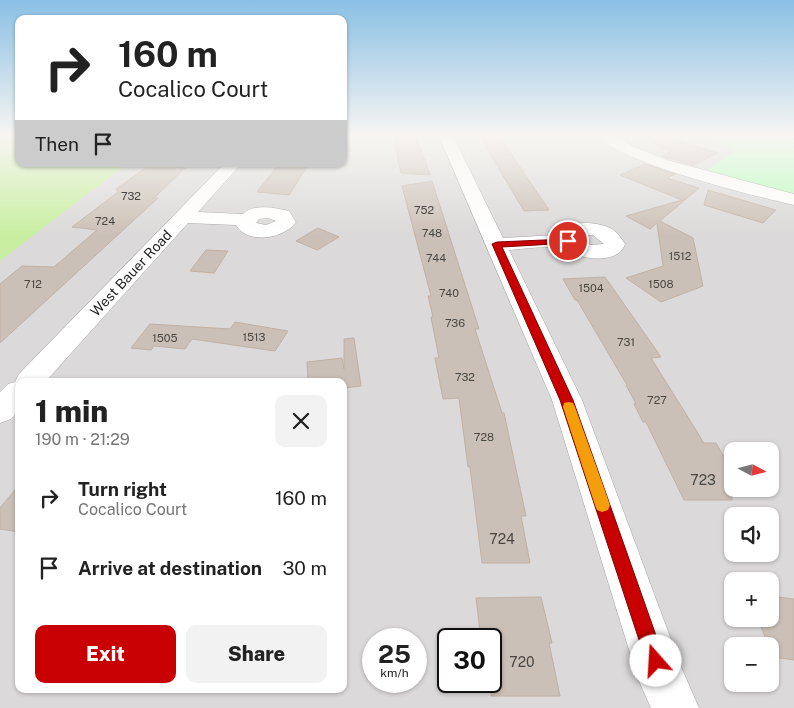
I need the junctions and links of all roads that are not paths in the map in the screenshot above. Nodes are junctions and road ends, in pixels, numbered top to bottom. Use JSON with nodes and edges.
{"nodes":[{"id":1,"x":228,"y":169,"type":"edge"},
{"id":2,"x":462,"y":169,"type":"edge"},
{"id":3,"x":684,"y":169,"type":"edge"},
{"id":4,"x":794,"y":200,"type":"edge"},
{"id":5,"x":184,"y":216,"type":"junction"},
{"id":6,"x":246,"y":220,"type":"dead end"},
{"id":7,"x":568,"y":241,"type":"dead end"},
{"id":8,"x":497,"y":244,"type":"junction"},
{"id":9,"x":32,"y":378,"type":"edge"},
{"id":10,"x":15,"y":396,"type":"edge"},
{"id":11,"x":0,"y":411,"type":"edge"},
{"id":12,"x":675,"y":708,"type":"edge"}],
"edges":[{"from":1,"to":5,"type":"street","name":"West Bauer Road"},
{"from":2,"to":8,"type":"street"},
{"from":3,"to":4,"type":"street"},
{"from":5,"to":6,"type":"street"},
{"from":5,"to":9,"type":"street","name":"West Bauer Road"},
{"from":7,"to":8,"type":"street"},
{"from":8,"to":12,"type":"street"},
{"from":10,"to":11,"type":"street"}]}
